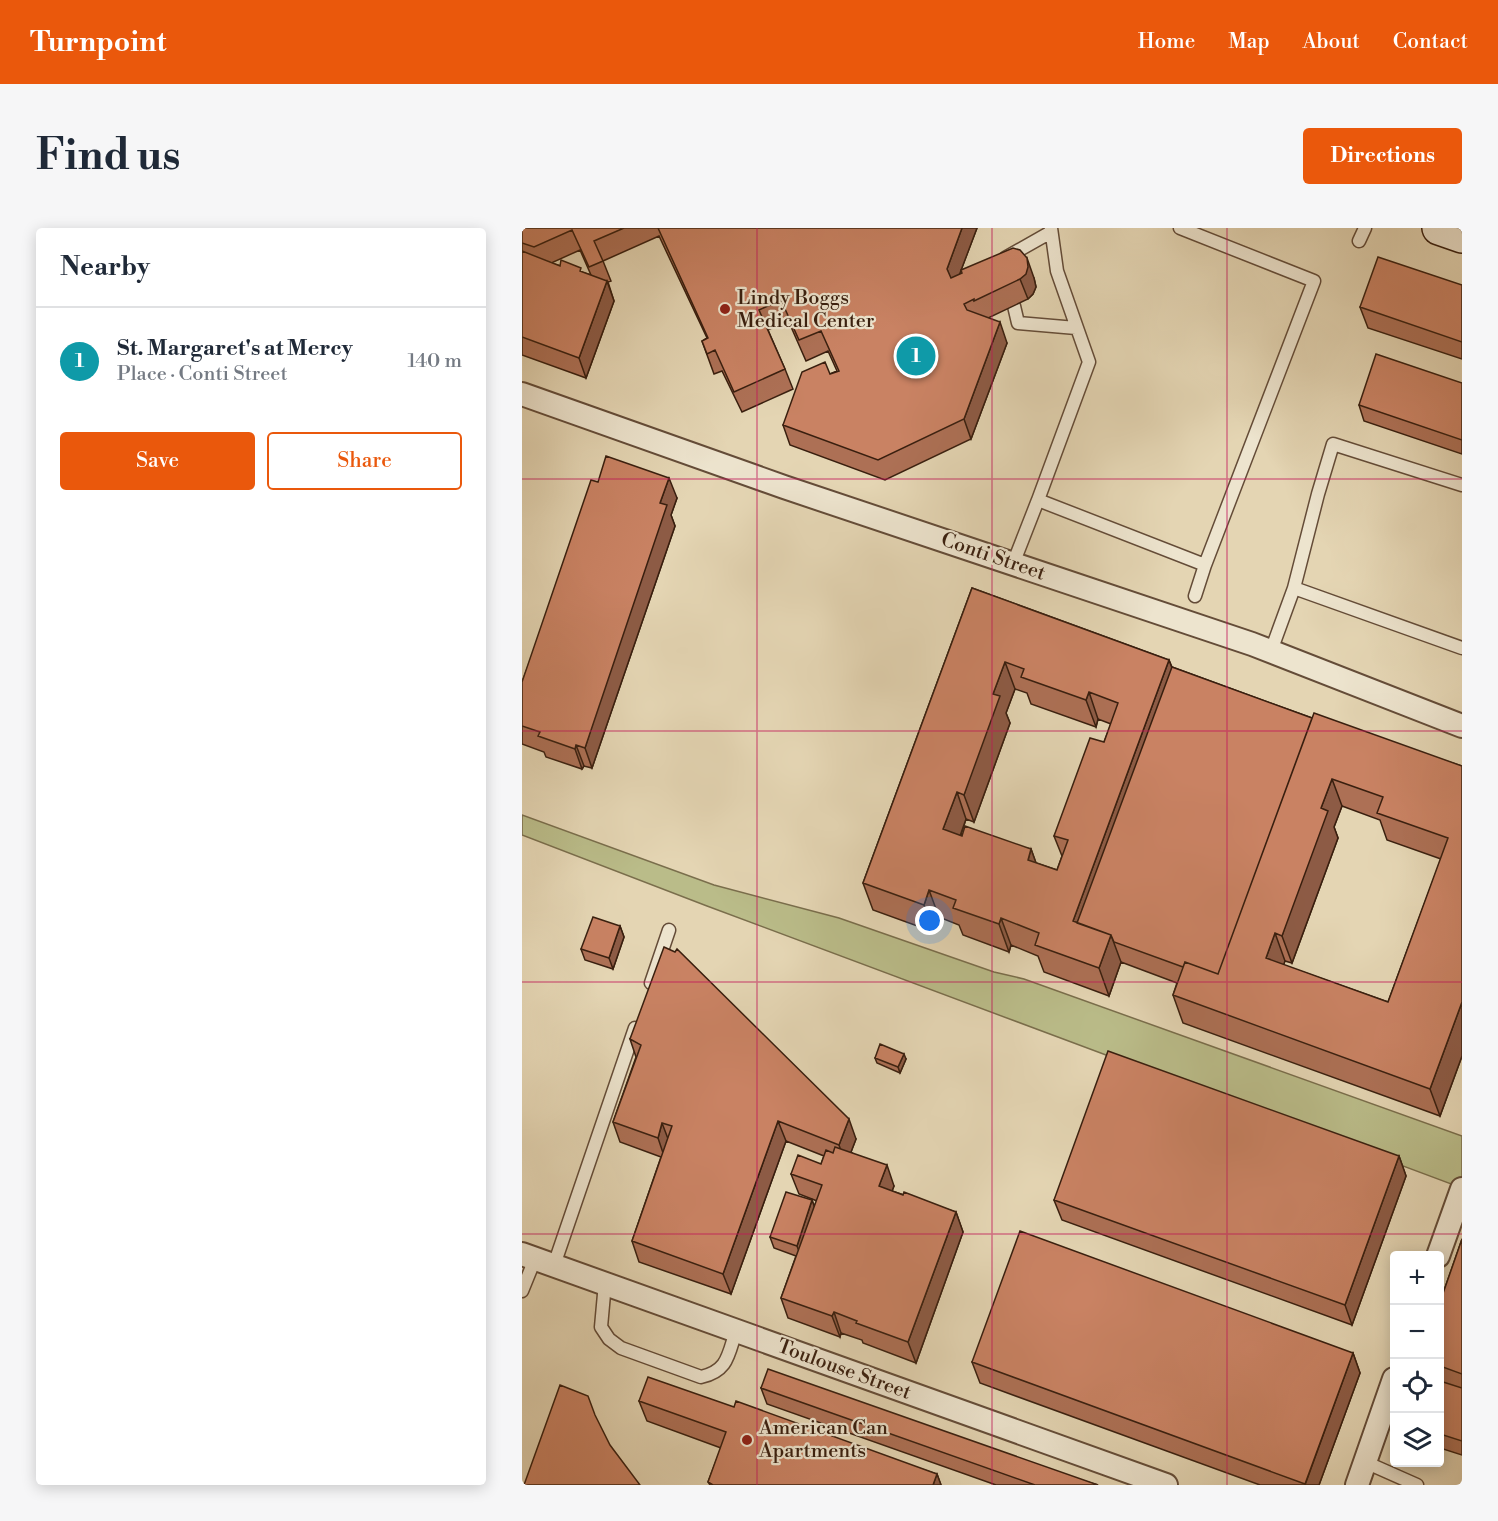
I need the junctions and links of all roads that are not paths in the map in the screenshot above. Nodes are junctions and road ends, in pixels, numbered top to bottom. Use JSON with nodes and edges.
{"nodes":[{"id":1,"x":1179,"y":228,"type":"edge"},
{"id":2,"x":1365,"y":228,"type":"edge"},
{"id":3,"x":1439,"y":228,"type":"edge"},
{"id":4,"x":1051,"y":230,"type":"edge"},
{"id":5,"x":1462,"y":236,"type":"edge"},
{"id":6,"x":1359,"y":241,"type":"dead end"},
{"id":7,"x":1002,"y":268,"type":"edge"},
{"id":8,"x":1014,"y":306,"type":"edge"},
{"id":9,"x":1076,"y":328,"type":"junction"},
{"id":10,"x":522,"y":394,"type":"edge"},
{"id":11,"x":1462,"y":485,"type":"edge"},
{"id":12,"x":1038,"y":500,"type":"junction"},
{"id":13,"x":1013,"y":564,"type":"junction"},
{"id":14,"x":1205,"y":565,"type":"junction"},
{"id":15,"x":1294,"y":588,"type":"junction"},
{"id":16,"x":1195,"y":596,"type":"dead end"},
{"id":17,"x":1462,"y":648,"type":"edge"},
{"id":18,"x":1271,"y":651,"type":"junction"},
{"id":19,"x":1462,"y":726,"type":"edge"},
{"id":20,"x":669,"y":930,"type":"dead end"},
{"id":21,"x":646,"y":997,"type":"edge"},
{"id":22,"x":638,"y":1019,"type":"edge"},
{"id":23,"x":1462,"y":1189,"type":"edge"},
{"id":24,"x":1440,"y":1251,"type":"edge"},
{"id":25,"x":537,"y":1259,"type":"edge"},
{"id":26,"x":605,"y":1284,"type":"junction"},
{"id":27,"x":522,"y":1291,"type":"edge"},
{"id":28,"x":736,"y":1331,"type":"junction"},
{"id":29,"x":1390,"y":1393,"type":"edge"},
{"id":30,"x":1365,"y":1462,"type":"junction"},
{"id":31,"x":1166,"y":1485,"type":"edge"},
{"id":32,"x":1357,"y":1485,"type":"edge"},
{"id":33,"x":1417,"y":1485,"type":"edge"}],
"edges":[{"from":1,"to":14,"type":"lane"},
{"from":2,"to":6,"type":"lane"},
{"from":3,"to":5,"type":"street"},
{"from":4,"to":7,"type":"lane"},
{"from":4,"to":9,"type":"lane"},
{"from":8,"to":9,"type":"lane"},
{"from":9,"to":12,"type":"lane"},
{"from":10,"to":13,"type":"street","name":"Conti Street"},
{"from":11,"to":15,"type":"lane"},
{"from":12,"to":13,"type":"lane"},
{"from":12,"to":14,"type":"lane"},
{"from":13,"to":18,"type":"street","name":"Conti Street"},
{"from":14,"to":16,"type":"lane"},
{"from":15,"to":17,"type":"lane"},
{"from":15,"to":18,"type":"lane"},
{"from":18,"to":19,"type":"street","name":"Conti Street"},
{"from":20,"to":21,"type":"lane"},
{"from":22,"to":25,"type":"lane"},
{"from":23,"to":24,"type":"street"},
{"from":25,"to":26,"type":"street","name":"Toulouse Street"},
{"from":25,"to":27,"type":"lane"},
{"from":26,"to":28,"type":"street","name":"Toulouse Street"},
{"from":26,"to":28,"type":"lane"},
{"from":28,"to":31,"type":"street","name":"Toulouse Street"},
{"from":29,"to":30,"type":"street"},
{"from":30,"to":32,"type":"street"},
{"from":30,"to":33,"type":"lane"}]}
